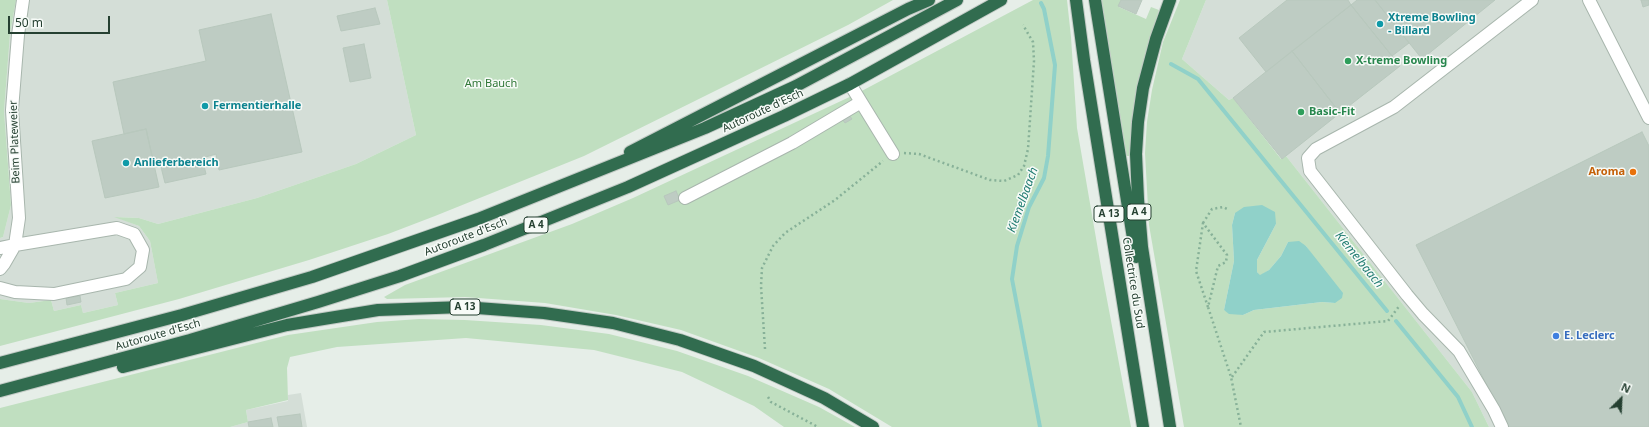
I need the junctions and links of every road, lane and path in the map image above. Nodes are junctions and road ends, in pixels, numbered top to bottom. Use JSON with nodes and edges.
{"nodes":[{"id":1,"x":23,"y":0,"type":"edge"},
{"id":2,"x":918,"y":0,"type":"edge"},
{"id":3,"x":929,"y":0,"type":"edge"},
{"id":4,"x":957,"y":0,"type":"edge"},
{"id":5,"x":1002,"y":0,"type":"edge"},
{"id":6,"x":1076,"y":0,"type":"edge"},
{"id":7,"x":1095,"y":0,"type":"edge"},
{"id":8,"x":1170,"y":0,"type":"edge"},
{"id":9,"x":1532,"y":0,"type":"edge"},
{"id":10,"x":1589,"y":0,"type":"edge"},
{"id":11,"x":908,"y":9,"type":"junction"},
{"id":12,"x":1023,"y":25,"type":"dead end"},
{"id":13,"x":850,"y":84,"type":"junction"},
{"id":14,"x":861,"y":102,"type":"junction"},
{"id":15,"x":1649,"y":118,"type":"edge"},
{"id":16,"x":893,"y":154,"type":"junction"},
{"id":17,"x":570,"y":183,"type":"junction"},
{"id":18,"x":686,"y":198,"type":"dead end"},
{"id":19,"x":1229,"y":210,"type":"dead end"},
{"id":20,"x":1203,"y":223,"type":"junction"},
{"id":21,"x":15,"y":245,"type":"junction"},
{"id":22,"x":0,"y":248,"type":"edge"},
{"id":23,"x":0,"y":269,"type":"edge"},
{"id":24,"x":0,"y":288,"type":"edge"},
{"id":25,"x":1407,"y":295,"type":"junction"},
{"id":26,"x":1208,"y":307,"type":"junction"},
{"id":27,"x":765,"y":349,"type":"dead end"},
{"id":28,"x":0,"y":363,"type":"edge"},
{"id":29,"x":1232,"y":377,"type":"junction"},
{"id":30,"x":42,"y":380,"type":"junction"},
{"id":31,"x":0,"y":391,"type":"edge"},
{"id":32,"x":768,"y":397,"type":"dead end"},
{"id":33,"x":818,"y":427,"type":"edge"},
{"id":34,"x":873,"y":427,"type":"edge"},
{"id":35,"x":1143,"y":427,"type":"edge"},
{"id":36,"x":1170,"y":427,"type":"edge"},
{"id":37,"x":1241,"y":427,"type":"edge"},
{"id":38,"x":1502,"y":427,"type":"edge"}],
"edges":[{"from":1,"to":21,"type":"street","name":"Beim Plateweier"},
{"from":2,"to":11,"type":"highway","number":"A 4"},
{"from":3,"to":11,"type":"highway","number":"A 4"},
{"from":4,"to":17,"type":"highway","name":"Autoroute d'Esch","number":"A 4"},
{"from":5,"to":13,"type":"highway","name":"Autoroute d'Esch","number":"A 4"},
{"from":6,"to":35,"type":"highway","name":"Collectrice du Sud","number":"A 13"},
{"from":7,"to":36,"type":"highway","number":"A 4"},
{"from":8,"to":36,"type":"highway","number":"A 4"},
{"from":9,"to":25,"type":"street"},
{"from":10,"to":15,"type":"street"},
{"from":11,"to":17,"type":"highway","number":"A 4"},
{"from":12,"to":16,"type":"path"},
{"from":13,"to":14,"type":"street"},
{"from":13,"to":30,"type":"highway","name":"Autoroute d'Esch","number":"A 4"},
{"from":14,"to":16,"type":"street"},
{"from":14,"to":18,"type":"street"},
{"from":16,"to":27,"type":"path"},
{"from":17,"to":28,"type":"highway","name":"Autoroute d'Esch","number":"A 4"},
{"from":19,"to":20,"type":"path"},
{"from":20,"to":26,"type":"path"},
{"from":20,"to":26,"type":"path"},
{"from":21,"to":22,"type":"street"},
{"from":21,"to":23,"type":"street"},
{"from":21,"to":24,"type":"street"},
{"from":25,"to":29,"type":"path"},
{"from":25,"to":38,"type":"street"},
{"from":26,"to":29,"type":"path"},
{"from":29,"to":37,"type":"path"},
{"from":30,"to":31,"type":"highway","name":"Autoroute d'Esch","number":"A 4"},
{"from":30,"to":34,"type":"highway","number":"A 13"},
{"from":32,"to":33,"type":"path"}]}
